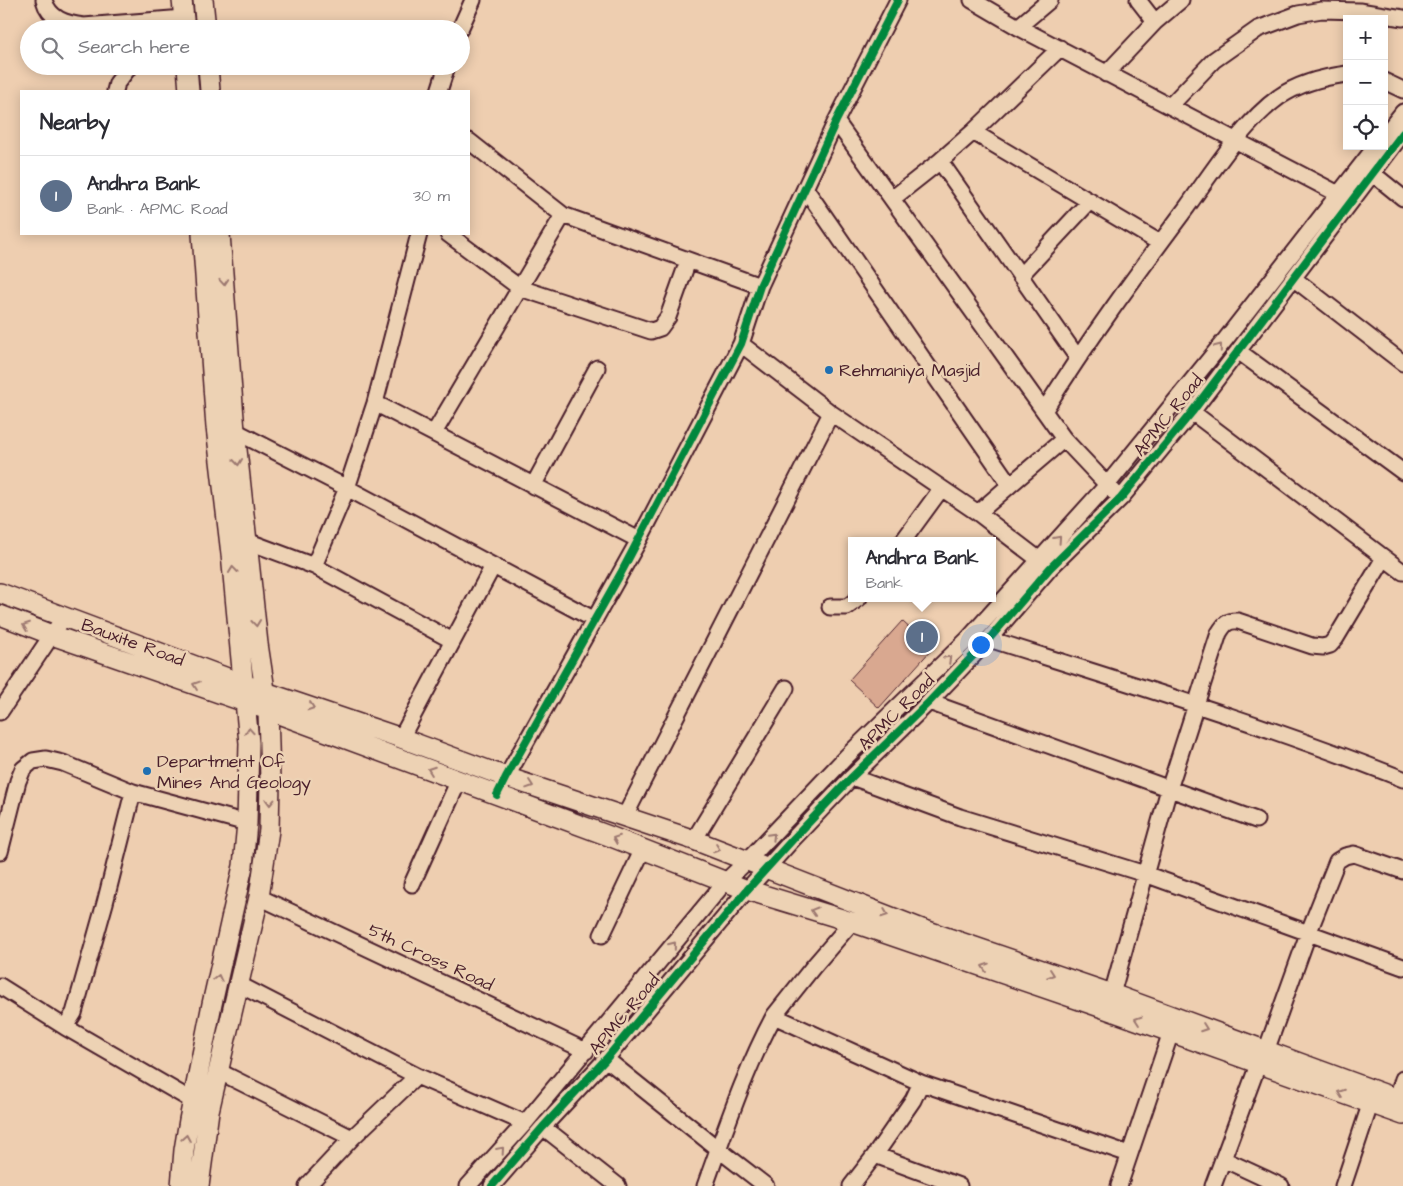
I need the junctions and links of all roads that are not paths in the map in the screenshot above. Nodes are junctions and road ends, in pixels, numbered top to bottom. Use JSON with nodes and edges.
{"nodes":[{"id":1,"x":44,"y":0,"type":"edge"},
{"id":2,"x":204,"y":0,"type":"edge"},
{"id":3,"x":473,"y":0,"type":"edge"},
{"id":4,"x":898,"y":0,"type":"edge"},
{"id":5,"x":972,"y":0,"type":"edge"},
{"id":6,"x":1050,"y":0,"type":"edge"},
{"id":7,"x":1138,"y":0,"type":"edge"},
{"id":8,"x":1181,"y":0,"type":"edge"},
{"id":9,"x":184,"y":16,"type":"edge"},
{"id":10,"x":1403,"y":18,"type":"edge"},
{"id":11,"x":59,"y":20,"type":"edge"},
{"id":12,"x":144,"y":20,"type":"edge"},
{"id":13,"x":205,"y":20,"type":"edge"},
{"id":14,"x":464,"y":20,"type":"edge"},
{"id":15,"x":1155,"y":22,"type":"junction"},
{"id":16,"x":1018,"y":27,"type":"junction"},
{"id":17,"x":1060,"y":48,"type":"junction"},
{"id":18,"x":1106,"y":74,"type":"junction"},
{"id":19,"x":123,"y":75,"type":"edge"},
{"id":20,"x":188,"y":75,"type":"edge"},
{"id":21,"x":209,"y":75,"type":"edge"},
{"id":22,"x":444,"y":75,"type":"edge"},
{"id":23,"x":1343,"y":75,"type":"edge"},
{"id":24,"x":1388,"y":83,"type":"edge"},
{"id":25,"x":115,"y":90,"type":"edge"},
{"id":26,"x":189,"y":90,"type":"edge"},
{"id":27,"x":210,"y":90,"type":"edge"},
{"id":28,"x":440,"y":90,"type":"edge"},
{"id":29,"x":1403,"y":90,"type":"edge"},
{"id":30,"x":1170,"y":106,"type":"junction"},
{"id":31,"x":1403,"y":112,"type":"edge"},
{"id":32,"x":836,"y":121,"type":"junction"},
{"id":33,"x":1388,"y":131,"type":"edge"},
{"id":34,"x":973,"y":132,"type":"junction"},
{"id":35,"x":1403,"y":133,"type":"edge"},
{"id":36,"x":1236,"y":140,"type":"junction"},
{"id":37,"x":470,"y":142,"type":"edge"},
{"id":38,"x":1373,"y":150,"type":"edge"},
{"id":39,"x":940,"y":161,"type":"junction"},
{"id":40,"x":1372,"y":173,"type":"junction"},
{"id":41,"x":805,"y":188,"type":"junction"},
{"id":42,"x":1344,"y":197,"type":"junction"},
{"id":43,"x":1403,"y":198,"type":"edge"},
{"id":44,"x":892,"y":199,"type":"junction"},
{"id":45,"x":1090,"y":201,"type":"junction"},
{"id":46,"x":563,"y":215,"type":"junction"},
{"id":47,"x":202,"y":235,"type":"edge"},
{"id":48,"x":220,"y":235,"type":"edge"},
{"id":49,"x":420,"y":235,"type":"edge"},
{"id":50,"x":449,"y":235,"type":"edge"},
{"id":51,"x":1160,"y":243,"type":"junction"},
{"id":52,"x":688,"y":261,"type":"junction"},
{"id":53,"x":1020,"y":276,"type":"junction"},
{"id":54,"x":1293,"y":278,"type":"junction"},
{"id":55,"x":760,"y":286,"type":"junction"},
{"id":56,"x":520,"y":288,"type":"junction"},
{"id":57,"x":741,"y":344,"type":"junction"},
{"id":58,"x":1238,"y":351,"type":"junction"},
{"id":59,"x":1077,"y":357,"type":"junction"},
{"id":60,"x":1403,"y":363,"type":"edge"},
{"id":61,"x":596,"y":368,"type":"dead end"},
{"id":62,"x":375,"y":404,"type":"junction"},
{"id":63,"x":1044,"y":411,"type":"junction"},
{"id":64,"x":1192,"y":412,"type":"junction"},
{"id":65,"x":832,"y":413,"type":"junction"},
{"id":66,"x":235,"y":431,"type":"junction"},
{"id":67,"x":434,"y":433,"type":"junction"},
{"id":68,"x":1064,"y":439,"type":"junction"},
{"id":69,"x":1403,"y":472,"type":"edge"},
{"id":70,"x":1107,"y":484,"type":"junction"},
{"id":71,"x":1010,"y":485,"type":"junction"},
{"id":72,"x":533,"y":486,"type":"junction"},
{"id":73,"x":346,"y":488,"type":"junction"},
{"id":74,"x":941,"y":489,"type":"junction"},
{"id":75,"x":1120,"y":498,"type":"junction"},
{"id":76,"x":978,"y":513,"type":"junction"},
{"id":77,"x":906,"y":537,"type":"edge"},
{"id":78,"x":639,"y":540,"type":"junction"},
{"id":79,"x":247,"y":541,"type":"junction"},
{"id":80,"x":1384,"y":558,"type":"junction"},
{"id":81,"x":1045,"y":564,"type":"junction"},
{"id":82,"x":314,"y":566,"type":"junction"},
{"id":83,"x":493,"y":566,"type":"junction"},
{"id":84,"x":1403,"y":572,"type":"edge"},
{"id":85,"x":0,"y":593,"type":"edge"},
{"id":86,"x":854,"y":602,"type":"edge"},
{"id":87,"x":830,"y":607,"type":"dead end"},
{"id":88,"x":0,"y":616,"type":"edge"},
{"id":89,"x":64,"y":617,"type":"junction"},
{"id":90,"x":594,"y":620,"type":"junction"},
{"id":91,"x":52,"y":636,"type":"junction"},
{"id":92,"x":989,"y":639,"type":"junction"},
{"id":93,"x":453,"y":641,"type":"junction"},
{"id":94,"x":244,"y":683,"type":"junction"},
{"id":95,"x":786,"y":688,"type":"dead end"},
{"id":96,"x":266,"y":701,"type":"junction"},
{"id":97,"x":929,"y":702,"type":"junction"},
{"id":98,"x":246,"y":703,"type":"junction"},
{"id":99,"x":1196,"y":704,"type":"junction"},
{"id":100,"x":0,"y":712,"type":"edge"},
{"id":101,"x":401,"y":738,"type":"junction"},
{"id":102,"x":506,"y":777,"type":"junction"},
{"id":103,"x":852,"y":777,"type":"junction"},
{"id":104,"x":1403,"y":779,"type":"edge"},
{"id":105,"x":459,"y":780,"type":"junction"},
{"id":106,"x":1169,"y":789,"type":"junction"},
{"id":107,"x":133,"y":792,"type":"junction"},
{"id":108,"x":498,"y":795,"type":"junction"},
{"id":109,"x":625,"y":816,"type":"junction"},
{"id":110,"x":1256,"y":820,"type":"dead end"},
{"id":111,"x":247,"y":823,"type":"junction"},
{"id":112,"x":694,"y":840,"type":"junction"},
{"id":113,"x":643,"y":849,"type":"junction"},
{"id":114,"x":0,"y":852,"type":"edge"},
{"id":115,"x":748,"y":860,"type":"junction"},
{"id":116,"x":767,"y":868,"type":"junction"},
{"id":117,"x":1403,"y":871,"type":"edge"},
{"id":118,"x":1145,"y":874,"type":"junction"},
{"id":119,"x":725,"y":882,"type":"junction"},
{"id":120,"x":412,"y":884,"type":"dead end"},
{"id":121,"x":747,"y":890,"type":"junction"},
{"id":122,"x":259,"y":897,"type":"junction"},
{"id":123,"x":852,"y":922,"type":"junction"},
{"id":124,"x":1308,"y":934,"type":"junction"},
{"id":125,"x":602,"y":935,"type":"dead end"},
{"id":126,"x":1403,"y":967,"type":"edge"},
{"id":127,"x":238,"y":984,"type":"junction"},
{"id":128,"x":0,"y":986,"type":"edge"},
{"id":129,"x":1112,"y":994,"type":"junction"},
{"id":130,"x":774,"y":1016,"type":"junction"},
{"id":131,"x":65,"y":1027,"type":"junction"},
{"id":132,"x":1171,"y":1032,"type":"junction"},
{"id":133,"x":586,"y":1051,"type":"junction"},
{"id":134,"x":1262,"y":1057,"type":"junction"},
{"id":135,"x":606,"y":1059,"type":"junction"},
{"id":136,"x":218,"y":1071,"type":"junction"},
{"id":137,"x":417,"y":1076,"type":"junction"},
{"id":138,"x":1403,"y":1079,"type":"edge"},
{"id":139,"x":921,"y":1083,"type":"junction"},
{"id":140,"x":1373,"y":1097,"type":"junction"},
{"id":141,"x":193,"y":1101,"type":"junction"},
{"id":142,"x":1401,"y":1105,"type":"edge"},
{"id":143,"x":526,"y":1123,"type":"junction"},
{"id":144,"x":543,"y":1127,"type":"junction"},
{"id":145,"x":352,"y":1138,"type":"junction"},
{"id":146,"x":718,"y":1149,"type":"junction"},
{"id":147,"x":1129,"y":1154,"type":"junction"},
{"id":148,"x":875,"y":1155,"type":"junction"},
{"id":149,"x":1223,"y":1158,"type":"junction"},
{"id":150,"x":181,"y":1186,"type":"edge"},
{"id":151,"x":199,"y":1186,"type":"edge"},
{"id":152,"x":307,"y":1186,"type":"edge"},
{"id":153,"x":468,"y":1186,"type":"edge"},
{"id":154,"x":492,"y":1186,"type":"edge"},
{"id":155,"x":618,"y":1186,"type":"edge"},
{"id":156,"x":705,"y":1186,"type":"edge"},
{"id":157,"x":766,"y":1186,"type":"edge"},
{"id":158,"x":851,"y":1186,"type":"edge"},
{"id":159,"x":959,"y":1186,"type":"edge"},
{"id":160,"x":1119,"y":1186,"type":"edge"},
{"id":161,"x":1213,"y":1186,"type":"edge"},
{"id":162,"x":1281,"y":1186,"type":"edge"},
{"id":163,"x":1343,"y":1186,"type":"edge"}],
"edges":[{"from":1,"to":11,"type":"street"},
{"from":2,"to":13,"type":"main road"},
{"from":3,"to":14,"type":"street"},
{"from":4,"to":32,"type":"street"},
{"from":5,"to":16,"type":"street"},
{"from":6,"to":16,"type":"street"},
{"from":7,"to":15,"type":"street"},
{"from":8,"to":15,"type":"street"},
{"from":9,"to":12,"type":"street"},
{"from":10,"to":30,"type":"street"},
{"from":15,"to":18,"type":"street"},
{"from":16,"to":17,"type":"street"},
{"from":17,"to":18,"type":"street"},
{"from":17,"to":34,"type":"street"},
{"from":18,"to":30,"type":"street"},
{"from":19,"to":25,"type":"street"},
{"from":20,"to":26,"type":"main road"},
{"from":21,"to":27,"type":"main road"},
{"from":22,"to":28,"type":"street"},
{"from":23,"to":36,"type":"street"},
{"from":24,"to":29,"type":"street"},
{"from":30,"to":36,"type":"street"},
{"from":31,"to":33,"type":"street"},
{"from":32,"to":41,"type":"street"},
{"from":32,"to":44,"type":"street"},
{"from":34,"to":39,"type":"street"},
{"from":34,"to":45,"type":"street"},
{"from":35,"to":40,"type":"street","name":"APMC Road"},
{"from":36,"to":42,"type":"street"},
{"from":36,"to":51,"type":"street"},
{"from":37,"to":46,"type":"street"},
{"from":38,"to":42,"type":"street","name":"APMC Road"},
{"from":39,"to":44,"type":"street"},
{"from":39,"to":53,"type":"street"},
{"from":40,"to":42,"type":"street","name":"APMC Road"},
{"from":40,"to":43,"type":"street"},
{"from":41,"to":55,"type":"street"},
{"from":41,"to":71,"type":"street"},
{"from":42,"to":54,"type":"street","name":"APMC Road"},
{"from":70,"to":42,"type":"street","name":"APMC Road","one_way":true},
{"from":44,"to":63,"type":"street"},
{"from":45,"to":51,"type":"street"},
{"from":45,"to":53,"type":"street"},
{"from":46,"to":52,"type":"street"},
{"from":46,"to":56,"type":"street"},
{"from":94,"to":47,"type":"main road","one_way":true},
{"from":48,"to":66,"type":"main road","one_way":true},
{"from":49,"to":62,"type":"street"},
{"from":50,"to":56,"type":"street"},
{"from":51,"to":59,"type":"street"},
{"from":52,"to":55,"type":"street"},
{"from":52,"to":56,"type":"street"},
{"from":53,"to":59,"type":"street"},
{"from":54,"to":58,"type":"street","name":"APMC Road"},
{"from":54,"to":60,"type":"street"},
{"from":55,"to":57,"type":"street"},
{"from":56,"to":67,"type":"street"},
{"from":57,"to":65,"type":"street"},
{"from":57,"to":78,"type":"street"},
{"from":58,"to":64,"type":"street","name":"APMC Road"},
{"from":58,"to":69,"type":"street"},
{"from":59,"to":63,"type":"street"},
{"from":61,"to":72,"type":"street"},
{"from":62,"to":67,"type":"street"},
{"from":62,"to":73,"type":"street"},
{"from":63,"to":68,"type":"street"},
{"from":64,"to":75,"type":"street","name":"APMC Road"},
{"from":64,"to":80,"type":"street"},
{"from":65,"to":74,"type":"street"},
{"from":65,"to":109,"type":"street"},
{"from":66,"to":73,"type":"street"},
{"from":66,"to":79,"type":"main road","one_way":true},
{"from":67,"to":72,"type":"street"},
{"from":68,"to":70,"type":"street"},
{"from":68,"to":71,"type":"street"},
{"from":70,"to":75,"type":"street"},
{"from":81,"to":70,"type":"street","name":"APMC Road","one_way":true},
{"from":71,"to":76,"type":"street"},
{"from":72,"to":78,"type":"street"},
{"from":73,"to":82,"type":"street"},
{"from":73,"to":83,"type":"street"},
{"from":74,"to":76,"type":"street"},
{"from":74,"to":77,"type":"street"},
{"from":75,"to":81,"type":"street","name":"APMC Road"},
{"from":76,"to":81,"type":"street"},
{"from":78,"to":90,"type":"street"},
{"from":79,"to":82,"type":"street"},
{"from":79,"to":96,"type":"main road","one_way":true},
{"from":80,"to":84,"type":"street"},
{"from":80,"to":99,"type":"street"},
{"from":81,"to":92,"type":"street","name":"APMC Road"},
{"from":115,"to":81,"type":"street","name":"APMC Road","one_way":true},
{"from":82,"to":93,"type":"street"},
{"from":83,"to":90,"type":"street"},
{"from":83,"to":93,"type":"street"},
{"from":85,"to":89,"type":"main road","name":"Bauxite Road"},
{"from":86,"to":87,"type":"street"},
{"from":91,"to":88,"type":"main road","one_way":true},
{"from":89,"to":91,"type":"street"},
{"from":89,"to":94,"type":"main road","name":"Bauxite Road"},
{"from":90,"to":102,"type":"street"},
{"from":98,"to":91,"type":"main road","one_way":true},
{"from":91,"to":100,"type":"street"},
{"from":92,"to":97,"type":"street","name":"APMC Road"},
{"from":92,"to":99,"type":"street"},
{"from":93,"to":101,"type":"street"},
{"from":94,"to":96,"type":"main road","name":"Bauxite Road"},
{"from":94,"to":98,"type":"main road"},
{"from":95,"to":112,"type":"street"},
{"from":96,"to":98,"type":"main road"},
{"from":96,"to":101,"type":"main road","one_way":true},
{"from":105,"to":96,"type":"main road","one_way":true},
{"from":96,"to":122,"type":"main road","one_way":true},
{"from":97,"to":103,"type":"street","name":"APMC Road"},
{"from":97,"to":106,"type":"street"},
{"from":111,"to":98,"type":"main road","one_way":true},
{"from":99,"to":104,"type":"street"},
{"from":99,"to":106,"type":"street"},
{"from":101,"to":102,"type":"main road"},
{"from":102,"to":108,"type":"street"},
{"from":102,"to":109,"type":"main road","one_way":true},
{"from":103,"to":116,"type":"street","name":"APMC Road"},
{"from":103,"to":118,"type":"street"},
{"from":105,"to":108,"type":"main road"},
{"from":105,"to":120,"type":"street"},
{"from":106,"to":110,"type":"street"},
{"from":106,"to":118,"type":"street"},
{"from":107,"to":111,"type":"street"},
{"from":107,"to":114,"type":"street"},
{"from":107,"to":131,"type":"street"},
{"from":113,"to":108,"type":"main road","one_way":true},
{"from":109,"to":112,"type":"main road"},
{"from":141,"to":111,"type":"main road","one_way":true},
{"from":112,"to":115,"type":"main road","one_way":true},
{"from":113,"to":119,"type":"main road"},
{"from":113,"to":125,"type":"street"},
{"from":115,"to":116,"type":"main road"},
{"from":115,"to":119,"type":"street","name":"APMC Road"},
{"from":116,"to":121,"type":"street","name":"APMC Road"},
{"from":116,"to":129,"type":"main road","one_way":true},
{"from":117,"to":124,"type":"street"},
{"from":118,"to":124,"type":"street"},
{"from":118,"to":129,"type":"street"},
{"from":119,"to":121,"type":"main road"},
{"from":133,"to":119,"type":"street","name":"APMC Road","one_way":true},
{"from":123,"to":121,"type":"main road","one_way":true},
{"from":121,"to":135,"type":"street","name":"APMC Road"},
{"from":122,"to":127,"type":"main road"},
{"from":122,"to":133,"type":"street","name":"5th Cross Road"},
{"from":123,"to":130,"type":"street"},
{"from":132,"to":123,"type":"main road","one_way":true},
{"from":124,"to":126,"type":"street"},
{"from":124,"to":134,"type":"street"},
{"from":127,"to":136,"type":"main road"},
{"from":127,"to":137,"type":"street"},
{"from":128,"to":131,"type":"street"},
{"from":129,"to":134,"type":"main road","one_way":true},
{"from":130,"to":139,"type":"street"},
{"from":130,"to":146,"type":"street"},
{"from":131,"to":141,"type":"street"},
{"from":132,"to":134,"type":"main road"},
{"from":132,"to":147,"type":"street"},
{"from":133,"to":143,"type":"street","name":"APMC Road"},
{"from":134,"to":140,"type":"main road"},
{"from":134,"to":149,"type":"street"},
{"from":135,"to":144,"type":"street","name":"APMC Road"},
{"from":135,"to":146,"type":"street"},
{"from":136,"to":145,"type":"street"},
{"from":136,"to":151,"type":"main road"},
{"from":137,"to":143,"type":"street"},
{"from":137,"to":145,"type":"street"},
{"from":138,"to":142,"type":"street"},
{"from":139,"to":147,"type":"street"},
{"from":139,"to":148,"type":"street"},
{"from":140,"to":142,"type":"main road"},
{"from":140,"to":163,"type":"street"},
{"from":150,"to":141,"type":"main road","one_way":true},
{"from":153,"to":143,"type":"street","name":"APMC Road","one_way":true},
{"from":144,"to":154,"type":"street","name":"APMC Road"},
{"from":144,"to":155,"type":"street"},
{"from":145,"to":152,"type":"street"},
{"from":146,"to":156,"type":"street"},
{"from":146,"to":157,"type":"street"},
{"from":147,"to":160,"type":"street"},
{"from":148,"to":158,"type":"street"},
{"from":148,"to":159,"type":"street"},
{"from":149,"to":161,"type":"street"},
{"from":149,"to":162,"type":"street"}]}
